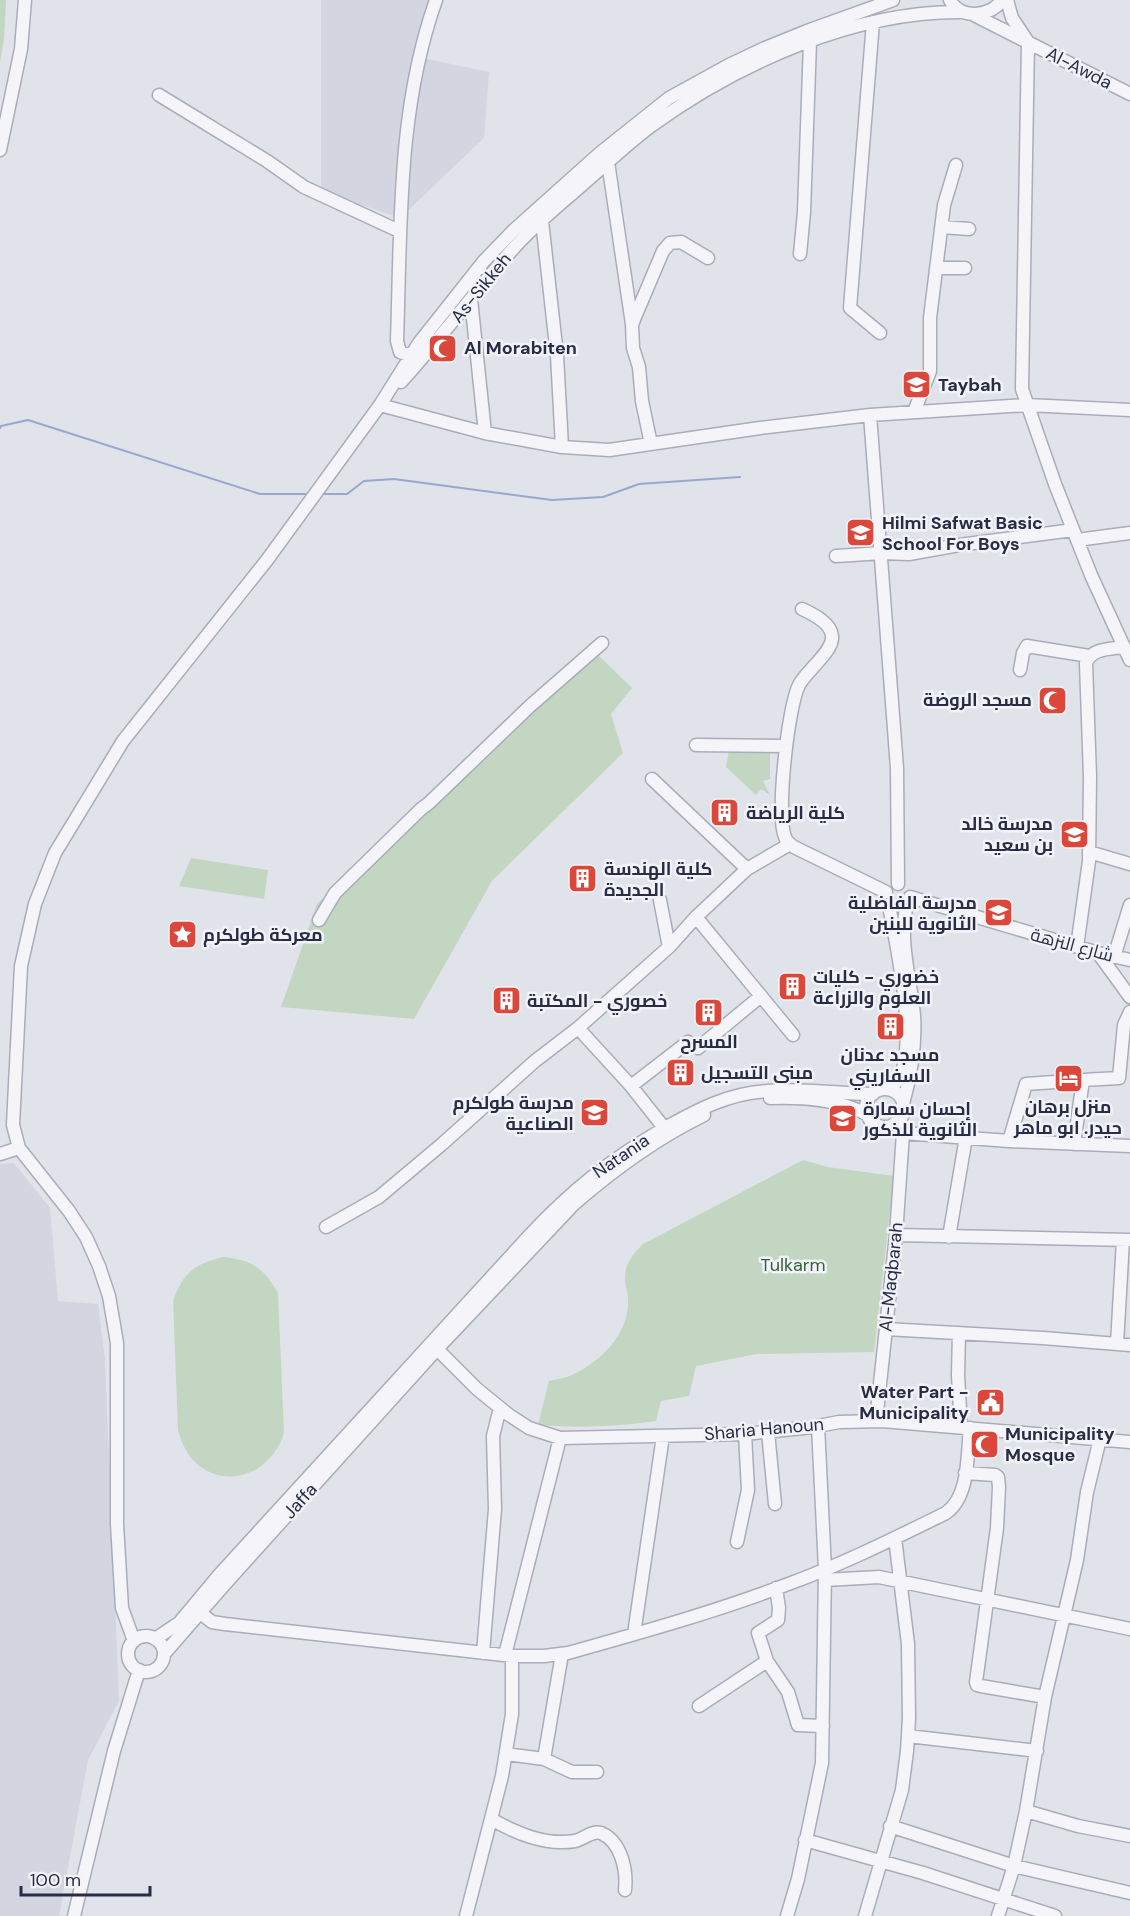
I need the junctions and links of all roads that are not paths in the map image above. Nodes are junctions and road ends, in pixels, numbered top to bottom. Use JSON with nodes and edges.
{"nodes":[{"id":1,"x":25,"y":0,"type":"edge"},
{"id":2,"x":436,"y":0,"type":"edge"},
{"id":3,"x":893,"y":0,"type":"edge"},
{"id":4,"x":950,"y":0,"type":"edge"},
{"id":5,"x":1005,"y":0,"type":"edge"},
{"id":6,"x":967,"y":13,"type":"junction"},
{"id":7,"x":873,"y":22,"type":"junction"},
{"id":8,"x":810,"y":42,"type":"junction"},
{"id":9,"x":1028,"y":42,"type":"junction"},
{"id":10,"x":1130,"y":94,"type":"edge"},
{"id":11,"x":159,"y":96,"type":"dead end"},
{"id":12,"x":0,"y":150,"type":"edge"},
{"id":13,"x":608,"y":162,"type":"junction"},
{"id":14,"x":956,"y":165,"type":"dead end"},
{"id":15,"x":542,"y":223,"type":"junction"},
{"id":16,"x":942,"y":227,"type":"junction"},
{"id":17,"x":969,"y":229,"type":"dead end"},
{"id":18,"x":399,"y":231,"type":"junction"},
{"id":19,"x":800,"y":254,"type":"dead end"},
{"id":20,"x":708,"y":258,"type":"dead end"},
{"id":21,"x":937,"y":268,"type":"junction"},
{"id":22,"x":965,"y":268,"type":"dead end"},
{"id":23,"x":471,"y":302,"type":"junction"},
{"id":24,"x":632,"y":326,"type":"junction"},
{"id":25,"x":880,"y":333,"type":"dead end"},
{"id":26,"x":411,"y":356,"type":"junction"},
{"id":27,"x":380,"y":405,"type":"junction"},
{"id":28,"x":1027,"y":405,"type":"junction"},
{"id":29,"x":1130,"y":410,"type":"edge"},
{"id":30,"x":914,"y":412,"type":"junction"},
{"id":31,"x":870,"y":415,"type":"junction"},
{"id":32,"x":485,"y":434,"type":"junction"},
{"id":33,"x":651,"y":444,"type":"junction"},
{"id":34,"x":562,"y":447,"type":"junction"},
{"id":35,"x":1130,"y":533,"type":"edge"},
{"id":36,"x":1075,"y":535,"type":"junction"},
{"id":37,"x":882,"y":553,"type":"junction"},
{"id":38,"x":836,"y":556,"type":"dead end"},
{"id":39,"x":802,"y":609,"type":"dead end"},
{"id":40,"x":602,"y":643,"type":"dead end"},
{"id":41,"x":1124,"y":647,"type":"junction"},
{"id":42,"x":1089,"y":656,"type":"junction"},
{"id":43,"x":1130,"y":660,"type":"edge"},
{"id":44,"x":1020,"y":670,"type":"dead end"},
{"id":45,"x":696,"y":746,"type":"dead end"},
{"id":46,"x":786,"y":746,"type":"junction"},
{"id":47,"x":652,"y":779,"type":"dead end"},
{"id":48,"x":790,"y":844,"type":"junction"},
{"id":49,"x":1089,"y":852,"type":"junction"},
{"id":50,"x":1130,"y":864,"type":"edge"},
{"id":51,"x":747,"y":869,"type":"junction"},
{"id":52,"x":898,"y":885,"type":"junction"},
{"id":53,"x":886,"y":892,"type":"junction"},
{"id":54,"x":660,"y":900,"type":"dead end"},
{"id":55,"x":909,"y":901,"type":"junction"},
{"id":56,"x":1130,"y":905,"type":"edge"},
{"id":57,"x":889,"y":906,"type":"junction"},
{"id":58,"x":696,"y":917,"type":"junction"},
{"id":59,"x":319,"y":920,"type":"dead end"},
{"id":60,"x":669,"y":947,"type":"junction"},
{"id":61,"x":1077,"y":947,"type":"junction"},
{"id":62,"x":1098,"y":953,"type":"junction"},
{"id":63,"x":1114,"y":957,"type":"junction"},
{"id":64,"x":1130,"y":960,"type":"edge"},
{"id":65,"x":761,"y":996,"type":"junction"},
{"id":66,"x":1130,"y":997,"type":"edge"},
{"id":67,"x":1130,"y":1012,"type":"edge"},
{"id":68,"x":578,"y":1028,"type":"junction"},
{"id":69,"x":793,"y":1035,"type":"dead end"},
{"id":70,"x":1083,"y":1080,"type":"junction"},
{"id":71,"x":631,"y":1086,"type":"junction"},
{"id":72,"x":887,"y":1089,"type":"junction"},
{"id":73,"x":873,"y":1094,"type":"junction"},
{"id":74,"x":903,"y":1104,"type":"junction"},
{"id":75,"x":868,"y":1115,"type":"junction"},
{"id":76,"x":899,"y":1128,"type":"junction"},
{"id":77,"x":668,"y":1131,"type":"junction"},
{"id":78,"x":966,"y":1137,"type":"junction"},
{"id":79,"x":1009,"y":1141,"type":"junction"},
{"id":80,"x":1074,"y":1144,"type":"junction"},
{"id":81,"x":1130,"y":1146,"type":"edge"},
{"id":82,"x":19,"y":1148,"type":"junction"},
{"id":83,"x":0,"y":1154,"type":"edge"},
{"id":84,"x":326,"y":1227,"type":"dead end"},
{"id":85,"x":896,"y":1235,"type":"junction"},
{"id":86,"x":949,"y":1236,"type":"junction"},
{"id":87,"x":1126,"y":1240,"type":"edge"},
{"id":88,"x":886,"y":1329,"type":"junction"},
{"id":89,"x":959,"y":1333,"type":"junction"},
{"id":90,"x":1117,"y":1344,"type":"junction"},
{"id":91,"x":1130,"y":1345,"type":"edge"},
{"id":92,"x":434,"y":1346,"type":"junction"},
{"id":93,"x":500,"y":1408,"type":"junction"},
{"id":94,"x":876,"y":1421,"type":"junction"},
{"id":95,"x":818,"y":1426,"type":"junction"},
{"id":96,"x":965,"y":1427,"type":"junction"},
{"id":97,"x":768,"y":1432,"type":"junction"},
{"id":98,"x":746,"y":1434,"type":"junction"},
{"id":99,"x":663,"y":1436,"type":"junction"},
{"id":100,"x":560,"y":1438,"type":"junction"},
{"id":101,"x":1100,"y":1439,"type":"junction"},
{"id":102,"x":1130,"y":1442,"type":"edge"},
{"id":103,"x":965,"y":1473,"type":"junction"},
{"id":104,"x":775,"y":1504,"type":"dead end"},
{"id":105,"x":895,"y":1538,"type":"junction"},
{"id":106,"x":737,"y":1542,"type":"dead end"},
{"id":107,"x":825,"y":1575,"type":"junction"},
{"id":108,"x":900,"y":1581,"type":"junction"},
{"id":109,"x":777,"y":1588,"type":"junction"},
{"id":110,"x":988,"y":1599,"type":"junction"},
{"id":111,"x":196,"y":1610,"type":"junction"},
{"id":112,"x":1063,"y":1615,"type":"junction"},
{"id":113,"x":1130,"y":1629,"type":"edge"},
{"id":114,"x":634,"y":1634,"type":"junction"},
{"id":115,"x":155,"y":1639,"type":"junction"},
{"id":116,"x":134,"y":1641,"type":"junction"},
{"id":117,"x":483,"y":1653,"type":"junction"},
{"id":118,"x":164,"y":1654,"type":"junction"},
{"id":119,"x":562,"y":1654,"type":"junction"},
{"id":120,"x":508,"y":1655,"type":"junction"},
{"id":121,"x":767,"y":1661,"type":"junction"},
{"id":122,"x":139,"y":1670,"type":"junction"},
{"id":123,"x":1045,"y":1697,"type":"junction"},
{"id":124,"x":699,"y":1706,"type":"dead end"},
{"id":125,"x":824,"y":1726,"type":"junction"},
{"id":126,"x":908,"y":1736,"type":"junction"},
{"id":127,"x":1037,"y":1751,"type":"junction"},
{"id":128,"x":506,"y":1754,"type":"junction"},
{"id":129,"x":544,"y":1759,"type":"junction"},
{"id":130,"x":597,"y":1772,"type":"dead end"},
{"id":131,"x":1026,"y":1811,"type":"junction"},
{"id":132,"x":491,"y":1819,"type":"junction"},
{"id":133,"x":890,"y":1826,"type":"junction"},
{"id":134,"x":1130,"y":1836,"type":"edge"},
{"id":135,"x":805,"y":1840,"type":"junction"},
{"id":136,"x":880,"y":1861,"type":"junction"},
{"id":137,"x":1014,"y":1866,"type":"junction"},
{"id":138,"x":625,"y":1890,"type":"dead end"},
{"id":139,"x":1130,"y":1893,"type":"edge"},
{"id":140,"x":1002,"y":1899,"type":"junction"},
{"id":141,"x":76,"y":1915,"type":"edge"},
{"id":142,"x":466,"y":1916,"type":"edge"},
{"id":143,"x":787,"y":1916,"type":"edge"},
{"id":144,"x":865,"y":1916,"type":"edge"},
{"id":145,"x":998,"y":1916,"type":"edge"},
{"id":146,"x":1055,"y":1916,"type":"edge"}],
"edges":[{"from":1,"to":12,"type":"street"},
{"from":2,"to":18,"type":"street"},
{"from":3,"to":26,"type":"street","name":"As-Sikkeh"},
{"from":4,"to":6,"type":"street"},
{"from":5,"to":6,"type":"street"},
{"from":5,"to":9,"type":"street"},
{"from":6,"to":7,"type":"street"},
{"from":6,"to":9,"type":"street","name":"Al-Awda"},
{"from":7,"to":8,"type":"street"},
{"from":7,"to":25,"type":"street"},
{"from":8,"to":13,"type":"street"},
{"from":8,"to":19,"type":"street"},
{"from":9,"to":10,"type":"street","name":"Al-Awda"},
{"from":9,"to":28,"type":"street"},
{"from":11,"to":18,"type":"street"},
{"from":13,"to":15,"type":"street"},
{"from":13,"to":24,"type":"street"},
{"from":14,"to":16,"type":"street"},
{"from":15,"to":23,"type":"street","name":"As-Sikkeh"},
{"from":15,"to":34,"type":"street"},
{"from":16,"to":17,"type":"street"},
{"from":16,"to":21,"type":"street"},
{"from":18,"to":26,"type":"street"},
{"from":20,"to":24,"type":"street"},
{"from":21,"to":22,"type":"street"},
{"from":21,"to":30,"type":"street"},
{"from":23,"to":27,"type":"street","name":"As-Sikkeh"},
{"from":23,"to":32,"type":"street"},
{"from":24,"to":33,"type":"street"},
{"from":26,"to":27,"type":"street","name":"As-Sikkeh"},
{"from":27,"to":32,"type":"street"},
{"from":27,"to":82,"type":"street"},
{"from":28,"to":29,"type":"street"},
{"from":28,"to":30,"type":"street"},
{"from":28,"to":36,"type":"street"},
{"from":30,"to":31,"type":"street"},
{"from":31,"to":33,"type":"street"},
{"from":31,"to":37,"type":"street"},
{"from":32,"to":34,"type":"street"},
{"from":33,"to":34,"type":"street"},
{"from":35,"to":36,"type":"street"},
{"from":36,"to":37,"type":"street"},
{"from":36,"to":41,"type":"street"},
{"from":37,"to":38,"type":"street"},
{"from":37,"to":52,"type":"street"},
{"from":39,"to":46,"type":"street"},
{"from":40,"to":59,"type":"street"},
{"from":41,"to":42,"type":"street"},
{"from":41,"to":43,"type":"street"},
{"from":42,"to":44,"type":"street"},
{"from":42,"to":49,"type":"street"},
{"from":45,"to":46,"type":"street"},
{"from":46,"to":48,"type":"street"},
{"from":47,"to":51,"type":"street"},
{"from":48,"to":51,"type":"street"},
{"from":48,"to":53,"type":"street"},
{"from":49,"to":50,"type":"street"},
{"from":49,"to":61,"type":"street"},
{"from":51,"to":58,"type":"street"},
{"from":52,"to":53,"type":"street"},
{"from":52,"to":55,"type":"street"},
{"from":53,"to":57,"type":"street"},
{"from":54,"to":60,"type":"street"},
{"from":55,"to":57,"type":"street"},
{"from":55,"to":61,"type":"street","name":"شارع النزهة"},
{"from":55,"to":74,"type":"street"},
{"from":56,"to":63,"type":"street"},
{"from":57,"to":72,"type":"street"},
{"from":58,"to":60,"type":"street"},
{"from":58,"to":65,"type":"street"},
{"from":60,"to":68,"type":"street"},
{"from":61,"to":62,"type":"street","name":"شارع النزهة"},
{"from":62,"to":63,"type":"street","name":"شارع النزهة"},
{"from":62,"to":66,"type":"street"},
{"from":63,"to":64,"type":"street","name":"شارع النزهة"},
{"from":65,"to":69,"type":"street"},
{"from":65,"to":71,"type":"street"},
{"from":67,"to":70,"type":"street"},
{"from":68,"to":71,"type":"street"},
{"from":68,"to":84,"type":"street"},
{"from":70,"to":79,"type":"street"},
{"from":70,"to":80,"type":"street"},
{"from":71,"to":77,"type":"street"},
{"from":72,"to":73,"type":"street"},
{"from":72,"to":74,"type":"street"},
{"from":73,"to":75,"type":"street"},
{"from":73,"to":77,"type":"street","name":"Natania"},
{"from":74,"to":76,"type":"street"},
{"from":75,"to":76,"type":"street"},
{"from":75,"to":77,"type":"street","name":"Natania"},
{"from":76,"to":78,"type":"street"},
{"from":76,"to":85,"type":"street","name":"Al-Maqbarah"},
{"from":77,"to":92,"type":"street","name":"Natania"},
{"from":78,"to":79,"type":"street"},
{"from":78,"to":86,"type":"street"},
{"from":79,"to":80,"type":"street"},
{"from":80,"to":81,"type":"street"},
{"from":82,"to":83,"type":"street"},
{"from":82,"to":116,"type":"street"},
{"from":85,"to":86,"type":"street"},
{"from":85,"to":88,"type":"street","name":"Al-Maqbarah"},
{"from":86,"to":87,"type":"street"},
{"from":87,"to":90,"type":"street"},
{"from":88,"to":89,"type":"street"},
{"from":88,"to":94,"type":"street","name":"Al-Maqbarah"},
{"from":89,"to":90,"type":"street"},
{"from":89,"to":96,"type":"street"},
{"from":90,"to":91,"type":"street"},
{"from":92,"to":93,"type":"street","name":"Sharia Hanoun"},
{"from":92,"to":111,"type":"street","name":"Jaffa"},
{"from":93,"to":100,"type":"street","name":"Sharia Hanoun"},
{"from":93,"to":117,"type":"street"},
{"from":94,"to":95,"type":"street","name":"Sharia Hanoun"},
{"from":94,"to":96,"type":"street","name":"Sharia Hanoun"},
{"from":95,"to":97,"type":"street","name":"Sharia Hanoun"},
{"from":95,"to":107,"type":"street"},
{"from":96,"to":101,"type":"street","name":"Sharia Hanoun"},
{"from":96,"to":103,"type":"street"},
{"from":97,"to":98,"type":"street","name":"Sharia Hanoun"},
{"from":97,"to":104,"type":"street"},
{"from":98,"to":99,"type":"street","name":"Sharia Hanoun"},
{"from":98,"to":106,"type":"street"},
{"from":99,"to":100,"type":"street","name":"Sharia Hanoun"},
{"from":99,"to":114,"type":"street"},
{"from":100,"to":120,"type":"street"},
{"from":101,"to":102,"type":"street","name":"Sharia Hanoun"},
{"from":101,"to":112,"type":"street"},
{"from":103,"to":105,"type":"street"},
{"from":103,"to":110,"type":"street"},
{"from":105,"to":107,"type":"street"},
{"from":105,"to":108,"type":"street"},
{"from":107,"to":108,"type":"street"},
{"from":107,"to":109,"type":"street"},
{"from":107,"to":125,"type":"street"},
{"from":108,"to":110,"type":"street"},
{"from":108,"to":126,"type":"street"},
{"from":109,"to":114,"type":"street"},
{"from":109,"to":121,"type":"street"},
{"from":110,"to":112,"type":"street"},
{"from":110,"to":123,"type":"street"},
{"from":111,"to":115,"type":"street","name":"Jaffa"},
{"from":111,"to":117,"type":"street"},
{"from":111,"to":118,"type":"street","name":"Jaffa"},
{"from":112,"to":113,"type":"street"},
{"from":112,"to":123,"type":"street"},
{"from":114,"to":119,"type":"street"},
{"from":115,"to":116,"type":"street"},
{"from":115,"to":118,"type":"street"},
{"from":116,"to":122,"type":"street"},
{"from":117,"to":120,"type":"street"},
{"from":118,"to":122,"type":"street"},
{"from":119,"to":120,"type":"street"},
{"from":119,"to":129,"type":"street"},
{"from":120,"to":128,"type":"street"},
{"from":121,"to":124,"type":"street"},
{"from":121,"to":125,"type":"street"},
{"from":122,"to":141,"type":"street"},
{"from":123,"to":127,"type":"street"},
{"from":125,"to":135,"type":"street"},
{"from":126,"to":127,"type":"street"},
{"from":126,"to":133,"type":"street"},
{"from":127,"to":131,"type":"street"},
{"from":128,"to":129,"type":"street"},
{"from":128,"to":132,"type":"street"},
{"from":129,"to":130,"type":"street"},
{"from":131,"to":134,"type":"street"},
{"from":131,"to":137,"type":"street"},
{"from":132,"to":138,"type":"street"},
{"from":132,"to":142,"type":"street"},
{"from":133,"to":136,"type":"street"},
{"from":133,"to":137,"type":"street"},
{"from":135,"to":136,"type":"street"},
{"from":135,"to":143,"type":"street"},
{"from":136,"to":140,"type":"street"},
{"from":136,"to":144,"type":"street"},
{"from":137,"to":139,"type":"street"},
{"from":137,"to":140,"type":"street"},
{"from":140,"to":145,"type":"street"},
{"from":140,"to":146,"type":"street"}]}
